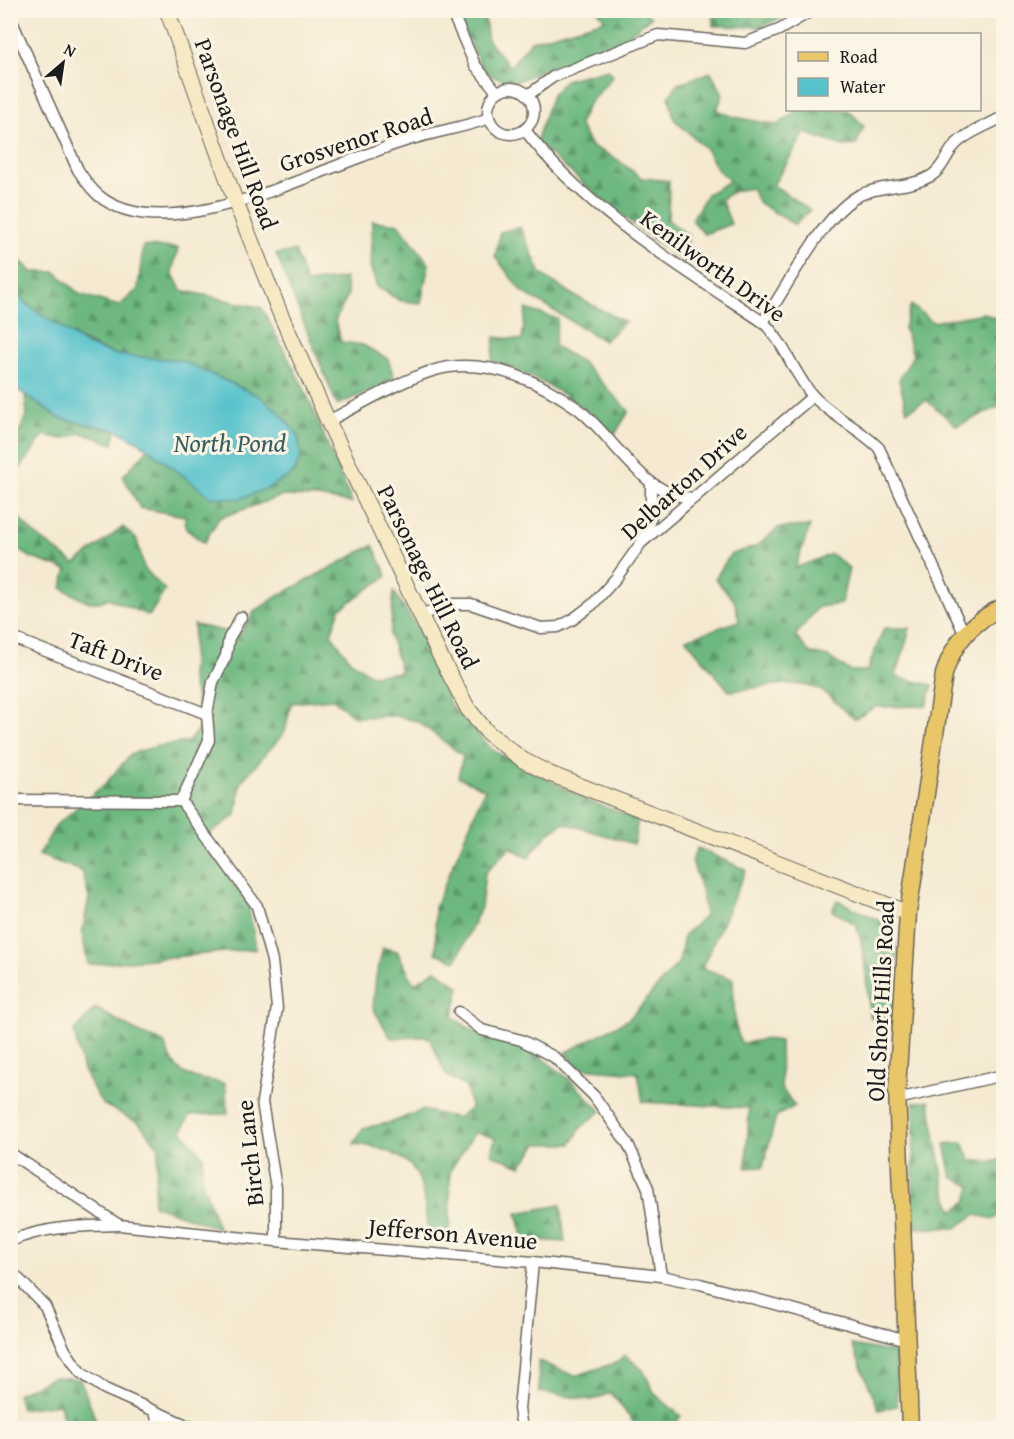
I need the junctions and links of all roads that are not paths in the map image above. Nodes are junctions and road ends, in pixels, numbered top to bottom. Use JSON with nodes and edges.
{"nodes":[{"id":1,"x":167,"y":10,"type":"edge"},
{"id":2,"x":451,"y":10,"type":"edge"},
{"id":3,"x":813,"y":10,"type":"edge"},
{"id":4,"x":10,"y":17,"type":"edge"},
{"id":5,"x":498,"y":92,"type":"junction"},
{"id":6,"x":528,"y":95,"type":"junction"},
{"id":7,"x":1004,"y":116,"type":"edge"},
{"id":8,"x":489,"y":118,"type":"junction"},
{"id":9,"x":525,"y":130,"type":"junction"},
{"id":10,"x":236,"y":203,"type":"junction"},
{"id":11,"x":763,"y":322,"type":"junction"},
{"id":12,"x":813,"y":396,"type":"junction"},
{"id":13,"x":328,"y":421,"type":"junction"},
{"id":14,"x":651,"y":484,"type":"junction"},
{"id":15,"x":694,"y":498,"type":"junction"},
{"id":16,"x":641,"y":543,"type":"junction"},
{"id":17,"x":1004,"y":606,"type":"edge"},
{"id":18,"x":422,"y":615,"type":"junction"},
{"id":19,"x":241,"y":616,"type":"dead end"},
{"id":20,"x":964,"y":633,"type":"junction"},
{"id":21,"x":10,"y":637,"type":"edge"},
{"id":22,"x":207,"y":714,"type":"junction"},
{"id":23,"x":10,"y":800,"type":"edge"},
{"id":24,"x":181,"y":801,"type":"junction"},
{"id":25,"x":908,"y":913,"type":"junction"},
{"id":26,"x":459,"y":1012,"type":"dead end"},
{"id":27,"x":1004,"y":1075,"type":"edge"},
{"id":28,"x":897,"y":1099,"type":"junction"},
{"id":29,"x":10,"y":1153,"type":"edge"},
{"id":30,"x":119,"y":1225,"type":"junction"},
{"id":31,"x":10,"y":1241,"type":"edge"},
{"id":32,"x":276,"y":1241,"type":"junction"},
{"id":33,"x":533,"y":1262,"type":"junction"},
{"id":34,"x":10,"y":1270,"type":"edge"},
{"id":35,"x":661,"y":1276,"type":"junction"},
{"id":36,"x":907,"y":1340,"type":"junction"},
{"id":37,"x":155,"y":1413,"type":"junction"},
{"id":38,"x":160,"y":1428,"type":"edge"},
{"id":39,"x":193,"y":1428,"type":"edge"},
{"id":40,"x":522,"y":1428,"type":"edge"},
{"id":41,"x":910,"y":1428,"type":"edge"}],
"edges":[{"from":1,"to":10,"type":"street","name":"Parsonage Hill Road"},
{"from":2,"to":5,"type":"street"},
{"from":3,"to":6,"type":"street"},
{"from":4,"to":10,"type":"street","name":"Grosvenor Road"},
{"from":5,"to":6,"type":"street"},
{"from":5,"to":8,"type":"street"},
{"from":6,"to":9,"type":"street"},
{"from":7,"to":11,"type":"street"},
{"from":8,"to":9,"type":"street"},
{"from":8,"to":10,"type":"street","name":"Grosvenor Road"},
{"from":9,"to":11,"type":"street","name":"Kenilworth Drive"},
{"from":10,"to":13,"type":"street","name":"Parsonage Hill Road"},
{"from":11,"to":12,"type":"street","name":"Kenilworth Drive"},
{"from":12,"to":15,"type":"street","name":"Delbarton Drive"},
{"from":12,"to":20,"type":"street","name":"Kenilworth Drive"},
{"from":13,"to":14,"type":"street"},
{"from":13,"to":18,"type":"street","name":"Parsonage Hill Road"},
{"from":14,"to":15,"type":"street"},
{"from":14,"to":16,"type":"street"},
{"from":15,"to":16,"type":"street","name":"Delbarton Drive"},
{"from":16,"to":18,"type":"street","name":"Delbarton Drive"},
{"from":17,"to":20,"type":"main road","name":"Old Short Hills Road"},
{"from":18,"to":25,"type":"street","name":"Parsonage Hill Road"},
{"from":19,"to":22,"type":"street"},
{"from":20,"to":25,"type":"main road","name":"Old Short Hills Road"},
{"from":21,"to":22,"type":"street","name":"Taft Drive"},
{"from":22,"to":24,"type":"street"},
{"from":23,"to":24,"type":"street"},
{"from":24,"to":32,"type":"street","name":"Birch Lane"},
{"from":25,"to":28,"type":"main road","name":"Old Short Hills Road"},
{"from":26,"to":35,"type":"street"},
{"from":27,"to":28,"type":"street"},
{"from":28,"to":36,"type":"main road","name":"Old Short Hills Road"},
{"from":29,"to":30,"type":"street","name":"Jefferson Avenue"},
{"from":30,"to":31,"type":"street"},
{"from":30,"to":32,"type":"street","name":"Jefferson Avenue"},
{"from":32,"to":33,"type":"street","name":"Jefferson Avenue"},
{"from":33,"to":35,"type":"street","name":"Jefferson Avenue"},
{"from":33,"to":40,"type":"street"},
{"from":34,"to":37,"type":"street"},
{"from":35,"to":36,"type":"street","name":"Jefferson Avenue"},
{"from":36,"to":41,"type":"main road","name":"Old Short Hills Road"},
{"from":37,"to":38,"type":"street"},
{"from":37,"to":39,"type":"street"}]}
